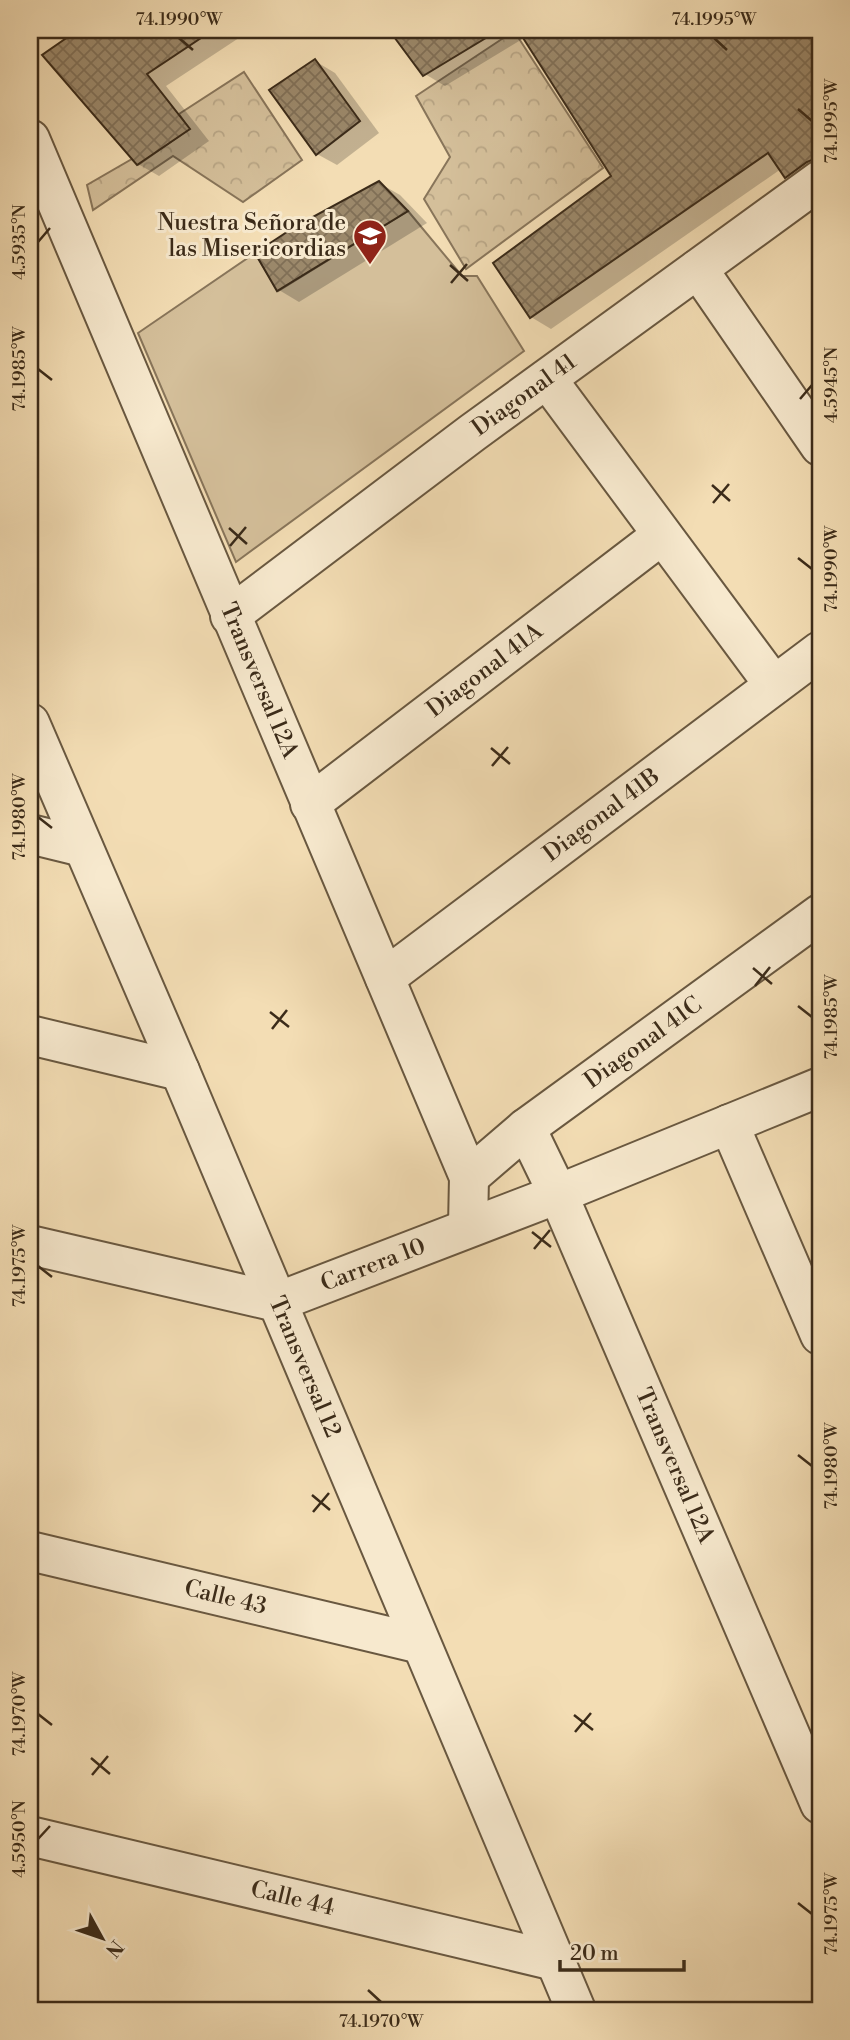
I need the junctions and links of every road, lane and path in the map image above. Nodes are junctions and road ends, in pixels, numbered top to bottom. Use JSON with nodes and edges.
{"nodes":[{"id":1,"x":30,"y":139,"type":"edge"},
{"id":2,"x":820,"y":180,"type":"edge"},
{"id":3,"x":698,"y":269,"type":"junction"},
{"id":4,"x":547,"y":379,"type":"junction"},
{"id":5,"x":820,"y":446,"type":"edge"},
{"id":6,"x":662,"y":535,"type":"junction"},
{"id":7,"x":230,"y":616,"type":"junction"},
{"id":8,"x":820,"y":651,"type":"edge"},
{"id":9,"x":774,"y":685,"type":"junction"},
{"id":10,"x":30,"y":723,"type":"edge"},
{"id":11,"x":310,"y":804,"type":"junction"},
{"id":12,"x":30,"y":834,"type":"edge"},
{"id":13,"x":83,"y":847,"type":"junction"},
{"id":14,"x":820,"y":914,"type":"edge"},
{"id":15,"x":384,"y":978,"type":"junction"},
{"id":16,"x":30,"y":1035,"type":"edge"},
{"id":17,"x":180,"y":1071,"type":"junction"},
{"id":18,"x":820,"y":1087,"type":"edge"},
{"id":19,"x":729,"y":1124,"type":"junction"},
{"id":20,"x":526,"y":1128,"type":"junction"},
{"id":21,"x":469,"y":1177,"type":"junction"},
{"id":22,"x":558,"y":1194,"type":"junction"},
{"id":23,"x":468,"y":1227,"type":"junction"},
{"id":24,"x":30,"y":1245,"type":"edge"},
{"id":25,"x":278,"y":1302,"type":"junction"},
{"id":26,"x":820,"y":1335,"type":"edge"},
{"id":27,"x":30,"y":1551,"type":"edge"},
{"id":28,"x":421,"y":1644,"type":"junction"},
{"id":29,"x":820,"y":1804,"type":"edge"},
{"id":30,"x":30,"y":1836,"type":"edge"},
{"id":31,"x":555,"y":1961,"type":"junction"},
{"id":32,"x":576,"y":2010,"type":"edge"}],
"edges":[{"from":1,"to":7,"type":"street","name":"Transversal 12A"},
{"from":2,"to":3,"type":"street","name":"Diagonal 41"},
{"from":3,"to":4,"type":"street","name":"Diagonal 41"},
{"from":3,"to":5,"type":"street"},
{"from":4,"to":6,"type":"street"},
{"from":4,"to":7,"type":"street","name":"Diagonal 41"},
{"from":6,"to":9,"type":"street"},
{"from":6,"to":11,"type":"street","name":"Diagonal 41A"},
{"from":7,"to":11,"type":"street","name":"Transversal 12A"},
{"from":8,"to":9,"type":"street","name":"Diagonal 41B"},
{"from":9,"to":15,"type":"street","name":"Diagonal 41B"},
{"from":10,"to":13,"type":"street","name":"Transversal 12"},
{"from":11,"to":15,"type":"street","name":"Transversal 12A"},
{"from":12,"to":13,"type":"street"},
{"from":13,"to":17,"type":"street","name":"Transversal 12"},
{"from":14,"to":20,"type":"street","name":"Diagonal 41C"},
{"from":15,"to":21,"type":"street","name":"Transversal 12A"},
{"from":16,"to":17,"type":"street"},
{"from":17,"to":25,"type":"street","name":"Transversal 12"},
{"from":18,"to":19,"type":"street","name":"Carrera 10"},
{"from":19,"to":22,"type":"street","name":"Carrera 10"},
{"from":19,"to":26,"type":"street"},
{"from":20,"to":21,"type":"street","name":"Diagonal 41C"},
{"from":20,"to":22,"type":"street","name":"Transversal 12A"},
{"from":21,"to":23,"type":"street","name":"Transversal 12A"},
{"from":22,"to":23,"type":"street","name":"Carrera 10"},
{"from":22,"to":29,"type":"street","name":"Transversal 12A"},
{"from":23,"to":25,"type":"street","name":"Carrera 10"},
{"from":24,"to":25,"type":"street"},
{"from":25,"to":28,"type":"street","name":"Transversal 12"},
{"from":27,"to":28,"type":"street","name":"Calle 43"},
{"from":28,"to":31,"type":"street","name":"Transversal 12"},
{"from":30,"to":31,"type":"street","name":"Calle 44"},
{"from":31,"to":32,"type":"street","name":"Transversal 12"}]}
